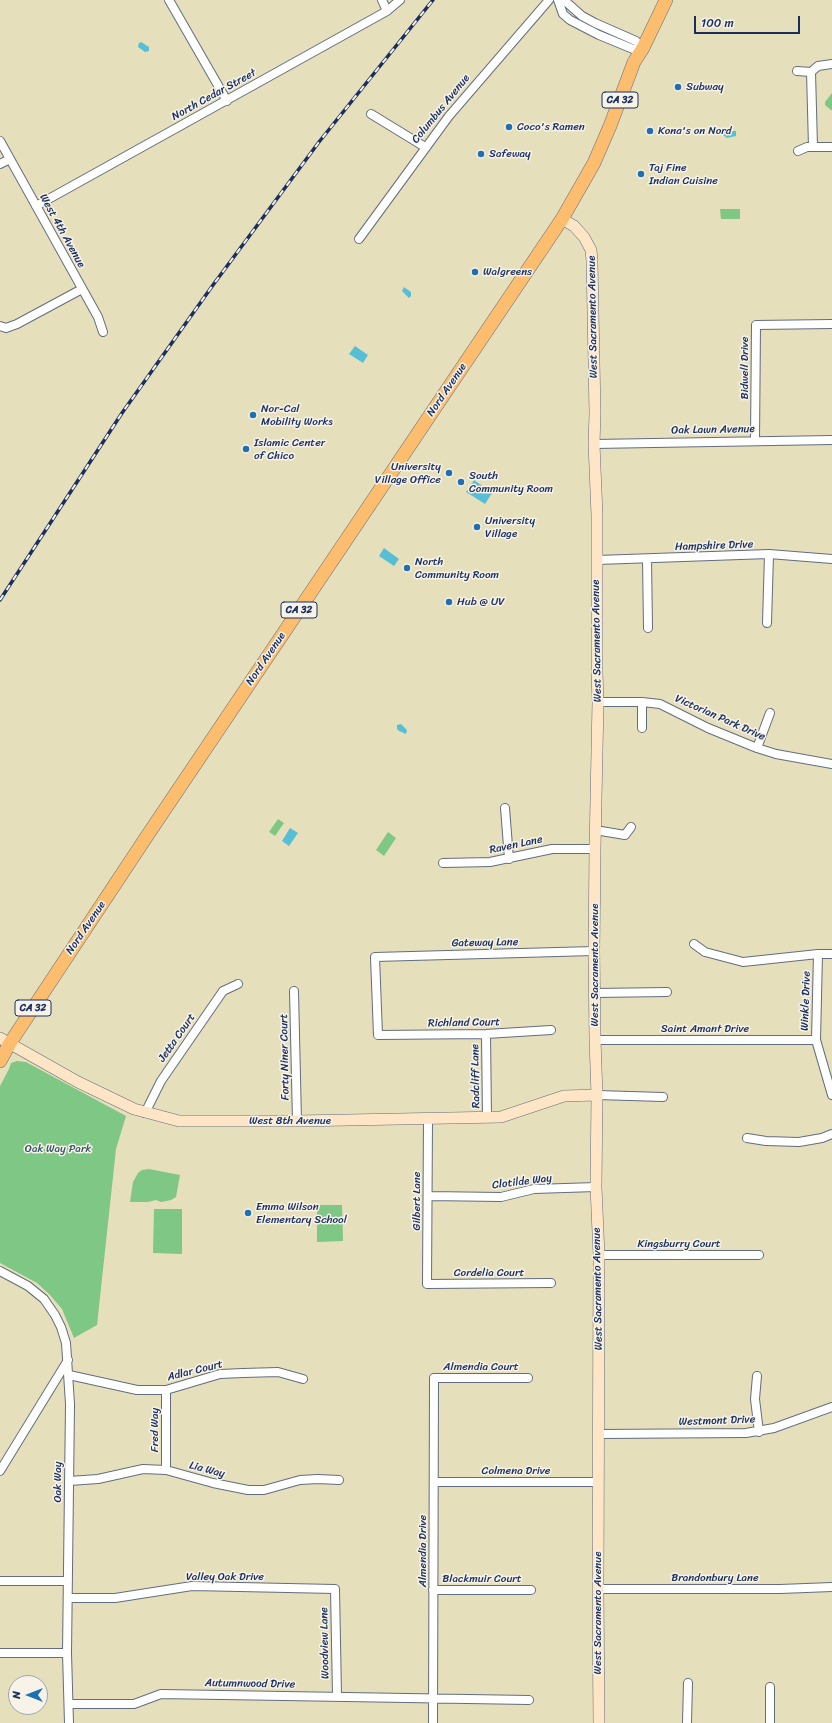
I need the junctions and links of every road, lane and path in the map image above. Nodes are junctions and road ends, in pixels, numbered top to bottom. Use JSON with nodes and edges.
{"nodes":[{"id":1,"x":169,"y":0,"type":"edge"},
{"id":2,"x":382,"y":0,"type":"edge"},
{"id":3,"x":400,"y":0,"type":"edge"},
{"id":4,"x":549,"y":0,"type":"edge"},
{"id":5,"x":558,"y":0,"type":"edge"},
{"id":6,"x":564,"y":0,"type":"edge"},
{"id":7,"x":666,"y":0,"type":"edge"},
{"id":8,"x":387,"y":11,"type":"junction"},
{"id":9,"x":643,"y":48,"type":"junction"},
{"id":10,"x":832,"y":64,"type":"edge"},
{"id":11,"x":797,"y":71,"type":"dead end"},
{"id":12,"x":811,"y":72,"type":"junction"},
{"id":13,"x":227,"y":101,"type":"junction"},
{"id":14,"x":371,"y":114,"type":"dead end"},
{"id":15,"x":0,"y":141,"type":"edge"},
{"id":16,"x":425,"y":147,"type":"junction"},
{"id":17,"x":813,"y":147,"type":"junction"},
{"id":18,"x":832,"y":147,"type":"edge"},
{"id":19,"x":798,"y":151,"type":"dead end"},
{"id":20,"x":10,"y":159,"type":"junction"},
{"id":21,"x":0,"y":164,"type":"edge"},
{"id":22,"x":36,"y":206,"type":"junction"},
{"id":23,"x":562,"y":219,"type":"junction"},
{"id":24,"x":359,"y":239,"type":"dead end"},
{"id":25,"x":82,"y":289,"type":"junction"},
{"id":26,"x":832,"y":324,"type":"edge"},
{"id":27,"x":0,"y":326,"type":"edge"},
{"id":28,"x":103,"y":332,"type":"dead end"},
{"id":29,"x":755,"y":440,"type":"junction"},
{"id":30,"x":832,"y":440,"type":"edge"},
{"id":31,"x":594,"y":444,"type":"junction"},
{"id":32,"x":768,"y":554,"type":"junction"},
{"id":33,"x":647,"y":559,"type":"junction"},
{"id":34,"x":832,"y":559,"type":"edge"},
{"id":35,"x":596,"y":560,"type":"junction"},
{"id":36,"x":767,"y":623,"type":"dead end"},
{"id":37,"x":648,"y":628,"type":"dead end"},
{"id":38,"x":598,"y":702,"type":"junction"},
{"id":39,"x":642,"y":702,"type":"junction"},
{"id":40,"x":770,"y":714,"type":"dead end"},
{"id":41,"x":642,"y":728,"type":"dead end"},
{"id":42,"x":758,"y":748,"type":"junction"},
{"id":43,"x":832,"y":764,"type":"edge"},
{"id":44,"x":505,"y":808,"type":"dead end"},
{"id":45,"x":632,"y":827,"type":"dead end"},
{"id":46,"x":595,"y":830,"type":"junction"},
{"id":47,"x":594,"y":849,"type":"junction"},
{"id":48,"x":509,"y":859,"type":"junction"},
{"id":49,"x":443,"y":863,"type":"dead end"},
{"id":50,"x":694,"y":944,"type":"dead end"},
{"id":51,"x":594,"y":951,"type":"junction"},
{"id":52,"x":818,"y":954,"type":"junction"},
{"id":53,"x":832,"y":954,"type":"edge"},
{"id":54,"x":238,"y":984,"type":"dead end"},
{"id":55,"x":294,"y":991,"type":"dead end"},
{"id":56,"x":667,"y":992,"type":"dead end"},
{"id":57,"x":595,"y":993,"type":"junction"},
{"id":58,"x":551,"y":1030,"type":"dead end"},
{"id":59,"x":486,"y":1034,"type":"junction"},
{"id":60,"x":378,"y":1035,"type":"joint"},
{"id":61,"x":5,"y":1040,"type":"edge"},
{"id":62,"x":595,"y":1040,"type":"junction"},
{"id":63,"x":816,"y":1040,"type":"junction"},
{"id":64,"x":0,"y":1061,"type":"edge"},
{"id":65,"x":597,"y":1095,"type":"junction"},
{"id":66,"x":832,"y":1095,"type":"edge"},
{"id":67,"x":663,"y":1097,"type":"dead end"},
{"id":68,"x":145,"y":1113,"type":"junction"},
{"id":69,"x":487,"y":1117,"type":"junction"},
{"id":70,"x":428,"y":1119,"type":"junction"},
{"id":71,"x":297,"y":1121,"type":"junction"},
{"id":72,"x":832,"y":1134,"type":"edge"},
{"id":73,"x":747,"y":1138,"type":"dead end"},
{"id":74,"x":596,"y":1187,"type":"junction"},
{"id":75,"x":428,"y":1196,"type":"junction"},
{"id":76,"x":599,"y":1255,"type":"junction"},
{"id":77,"x":760,"y":1255,"type":"dead end"},
{"id":78,"x":0,"y":1271,"type":"edge"},
{"id":79,"x":551,"y":1283,"type":"dead end"},
{"id":80,"x":427,"y":1284,"type":"joint"},
{"id":81,"x":68,"y":1360,"type":"junction"},
{"id":82,"x":69,"y":1375,"type":"junction"},
{"id":83,"x":757,"y":1376,"type":"dead end"},
{"id":84,"x":434,"y":1378,"type":"joint"},
{"id":85,"x":528,"y":1378,"type":"dead end"},
{"id":86,"x":303,"y":1379,"type":"dead end"},
{"id":87,"x":166,"y":1390,"type":"junction"},
{"id":88,"x":832,"y":1407,"type":"edge"},
{"id":89,"x":759,"y":1432,"type":"junction"},
{"id":90,"x":598,"y":1434,"type":"junction"},
{"id":91,"x":166,"y":1470,"type":"junction"},
{"id":92,"x":0,"y":1471,"type":"edge"},
{"id":93,"x":339,"y":1480,"type":"dead end"},
{"id":94,"x":70,"y":1481,"type":"junction"},
{"id":95,"x":434,"y":1482,"type":"junction"},
{"id":96,"x":598,"y":1482,"type":"junction"},
{"id":97,"x":0,"y":1581,"type":"edge"},
{"id":98,"x":68,"y":1581,"type":"junction"},
{"id":99,"x":832,"y":1587,"type":"edge"},
{"id":100,"x":335,"y":1589,"type":"joint"},
{"id":101,"x":598,"y":1589,"type":"junction"},
{"id":102,"x":434,"y":1590,"type":"junction"},
{"id":103,"x":531,"y":1590,"type":"dead end"},
{"id":104,"x":68,"y":1598,"type":"junction"},
{"id":105,"x":0,"y":1653,"type":"edge"},
{"id":106,"x":67,"y":1653,"type":"junction"},
{"id":107,"x":688,"y":1683,"type":"dead end"},
{"id":108,"x":770,"y":1687,"type":"dead end"},
{"id":109,"x":337,"y":1696,"type":"junction"},
{"id":110,"x":433,"y":1699,"type":"junction"},
{"id":111,"x":529,"y":1700,"type":"dead end"},
{"id":112,"x":69,"y":1704,"type":"junction"},
{"id":113,"x":69,"y":1723,"type":"edge"},
{"id":114,"x":433,"y":1723,"type":"edge"},
{"id":115,"x":599,"y":1723,"type":"edge"},
{"id":116,"x":687,"y":1723,"type":"edge"},
{"id":117,"x":770,"y":1723,"type":"edge"}],
"edges":[{"from":1,"to":13,"type":"street"},
{"from":2,"to":8,"type":"street"},
{"from":3,"to":8,"type":"street","name":"North Cedar Street"},
{"from":4,"to":16,"type":"street","name":"Columbus Avenue"},
{"from":5,"to":9,"type":"street"},
{"from":6,"to":9,"type":"street"},
{"from":7,"to":9,"type":"main road","name":"Nord Avenue","number":"CA 32"},
{"from":8,"to":13,"type":"street","name":"North Cedar Street"},
{"from":9,"to":23,"type":"main road","name":"Nord Avenue","number":"CA 32"},
{"from":10,"to":12,"type":"street"},
{"from":11,"to":12,"type":"street"},
{"from":12,"to":17,"type":"street"},
{"from":13,"to":22,"type":"street","name":"North Cedar Street"},
{"from":14,"to":16,"type":"street"},
{"from":15,"to":20,"type":"street","name":"West 4th Avenue"},
{"from":16,"to":24,"type":"street","name":"Columbus Avenue"},
{"from":17,"to":18,"type":"street"},
{"from":17,"to":19,"type":"street"},
{"from":20,"to":21,"type":"street"},
{"from":20,"to":22,"type":"street","name":"West 4th Avenue"},
{"from":22,"to":25,"type":"street","name":"West 4th Avenue"},
{"from":23,"to":31,"type":"street","name":"West Sacramento Avenue"},
{"from":23,"to":61,"type":"main road","name":"Nord Avenue","number":"CA 32"},
{"from":25,"to":27,"type":"street"},
{"from":25,"to":28,"type":"street","name":"West 4th Avenue"},
{"from":26,"to":29,"type":"street","name":"Bidwell Drive"},
{"from":29,"to":30,"type":"street","name":"Oak Lawn Avenue"},
{"from":29,"to":31,"type":"street","name":"Oak Lawn Avenue"},
{"from":31,"to":35,"type":"street","name":"West Sacramento Avenue"},
{"from":32,"to":33,"type":"street","name":"Hampshire Drive"},
{"from":32,"to":34,"type":"street","name":"Hampshire Drive"},
{"from":32,"to":36,"type":"street"},
{"from":33,"to":35,"type":"street","name":"Hampshire Drive"},
{"from":33,"to":37,"type":"street"},
{"from":35,"to":38,"type":"street","name":"West Sacramento Avenue"},
{"from":38,"to":39,"type":"street","name":"Victorian Park Drive"},
{"from":38,"to":46,"type":"street","name":"West Sacramento Avenue"},
{"from":39,"to":41,"type":"street"},
{"from":39,"to":42,"type":"street","name":"Victorian Park Drive"},
{"from":40,"to":42,"type":"street"},
{"from":42,"to":43,"type":"street","name":"Victorian Park Drive"},
{"from":44,"to":48,"type":"street"},
{"from":45,"to":46,"type":"street"},
{"from":46,"to":47,"type":"street","name":"West Sacramento Avenue"},
{"from":47,"to":48,"type":"street","name":"Raven Lane"},
{"from":47,"to":51,"type":"street","name":"West Sacramento Avenue"},
{"from":48,"to":49,"type":"street","name":"Raven Lane"},
{"from":50,"to":52,"type":"street"},
{"from":51,"to":57,"type":"street","name":"West Sacramento Avenue"},
{"from":51,"to":60,"type":"street","name":"Gateway Lane"},
{"from":52,"to":53,"type":"street"},
{"from":52,"to":63,"type":"street","name":"Winkle Drive"},
{"from":54,"to":68,"type":"street","name":"Jetta Court"},
{"from":55,"to":71,"type":"street","name":"Forty Niner Court"},
{"from":56,"to":57,"type":"street"},
{"from":57,"to":62,"type":"street","name":"West Sacramento Avenue"},
{"from":58,"to":59,"type":"street","name":"Richland Court"},
{"from":59,"to":60,"type":"street","name":"Richland Court"},
{"from":59,"to":69,"type":"street","name":"Radcliff Lane"},
{"from":61,"to":64,"type":"main road","name":"Nord Avenue","number":"CA 32"},
{"from":61,"to":68,"type":"street","name":"West 8th Avenue"},
{"from":62,"to":63,"type":"street","name":"Saint Amant Drive"},
{"from":62,"to":65,"type":"street","name":"West Sacramento Avenue"},
{"from":63,"to":66,"type":"street","name":"Winkle Drive"},
{"from":65,"to":67,"type":"street"},
{"from":65,"to":69,"type":"street","name":"West 8th Avenue"},
{"from":65,"to":74,"type":"street","name":"West Sacramento Avenue"},
{"from":68,"to":71,"type":"street","name":"West 8th Avenue"},
{"from":69,"to":70,"type":"street","name":"West 8th Avenue"},
{"from":70,"to":71,"type":"street","name":"West 8th Avenue"},
{"from":70,"to":75,"type":"street","name":"Gilbert Lane"},
{"from":72,"to":73,"type":"street"},
{"from":74,"to":75,"type":"street","name":"Clotilde Way"},
{"from":74,"to":76,"type":"street","name":"West Sacramento Avenue"},
{"from":75,"to":80,"type":"street","name":"Gilbert Lane"},
{"from":76,"to":77,"type":"street","name":"Kingsburry Court"},
{"from":76,"to":90,"type":"street","name":"West Sacramento Avenue"},
{"from":78,"to":81,"type":"street","name":"Oak Way"},
{"from":79,"to":80,"type":"street","name":"Cordelia Court"},
{"from":81,"to":82,"type":"street","name":"Oak Way"},
{"from":81,"to":92,"type":"street"},
{"from":82,"to":87,"type":"street","name":"Adlar Court"},
{"from":82,"to":94,"type":"street","name":"Oak Way"},
{"from":83,"to":89,"type":"street"},
{"from":84,"to":85,"type":"street","name":"Almendia Court"},
{"from":84,"to":95,"type":"street","name":"Almendia Drive"},
{"from":86,"to":87,"type":"street","name":"Adlar Court"},
{"from":87,"to":91,"type":"street","name":"Fred Way"},
{"from":88,"to":89,"type":"street","name":"Westmont Drive"},
{"from":89,"to":90,"type":"street","name":"Westmont Drive"},
{"from":90,"to":96,"type":"street","name":"West Sacramento Avenue"},
{"from":91,"to":93,"type":"street","name":"Lia Way"},
{"from":91,"to":94,"type":"street","name":"Lia Way"},
{"from":94,"to":98,"type":"street","name":"Oak Way"},
{"from":95,"to":96,"type":"street","name":"Colmena Drive"},
{"from":95,"to":102,"type":"street","name":"Almendia Drive"},
{"from":96,"to":101,"type":"street","name":"West Sacramento Avenue"},
{"from":97,"to":98,"type":"street"},
{"from":98,"to":104,"type":"street","name":"Oak Way"},
{"from":99,"to":101,"type":"street","name":"Brandonbury Lane"},
{"from":100,"to":104,"type":"street","name":"Valley Oak Drive"},
{"from":100,"to":109,"type":"street","name":"Woodview Lane"},
{"from":101,"to":115,"type":"street","name":"West Sacramento Avenue"},
{"from":102,"to":103,"type":"street","name":"Blackmuir Court"},
{"from":102,"to":110,"type":"street","name":"Almendia Drive"},
{"from":104,"to":106,"type":"street","name":"Oak Way"},
{"from":105,"to":106,"type":"street"},
{"from":106,"to":112,"type":"street","name":"Oak Way"},
{"from":107,"to":116,"type":"street"},
{"from":108,"to":117,"type":"street"},
{"from":109,"to":110,"type":"street","name":"Autumnwood Drive"},
{"from":109,"to":112,"type":"street","name":"Autumnwood Drive"},
{"from":110,"to":111,"type":"street","name":"Autumnwood Drive"},
{"from":110,"to":114,"type":"street","name":"Almendia Drive"},
{"from":112,"to":113,"type":"street","name":"Oak Way"}]}
